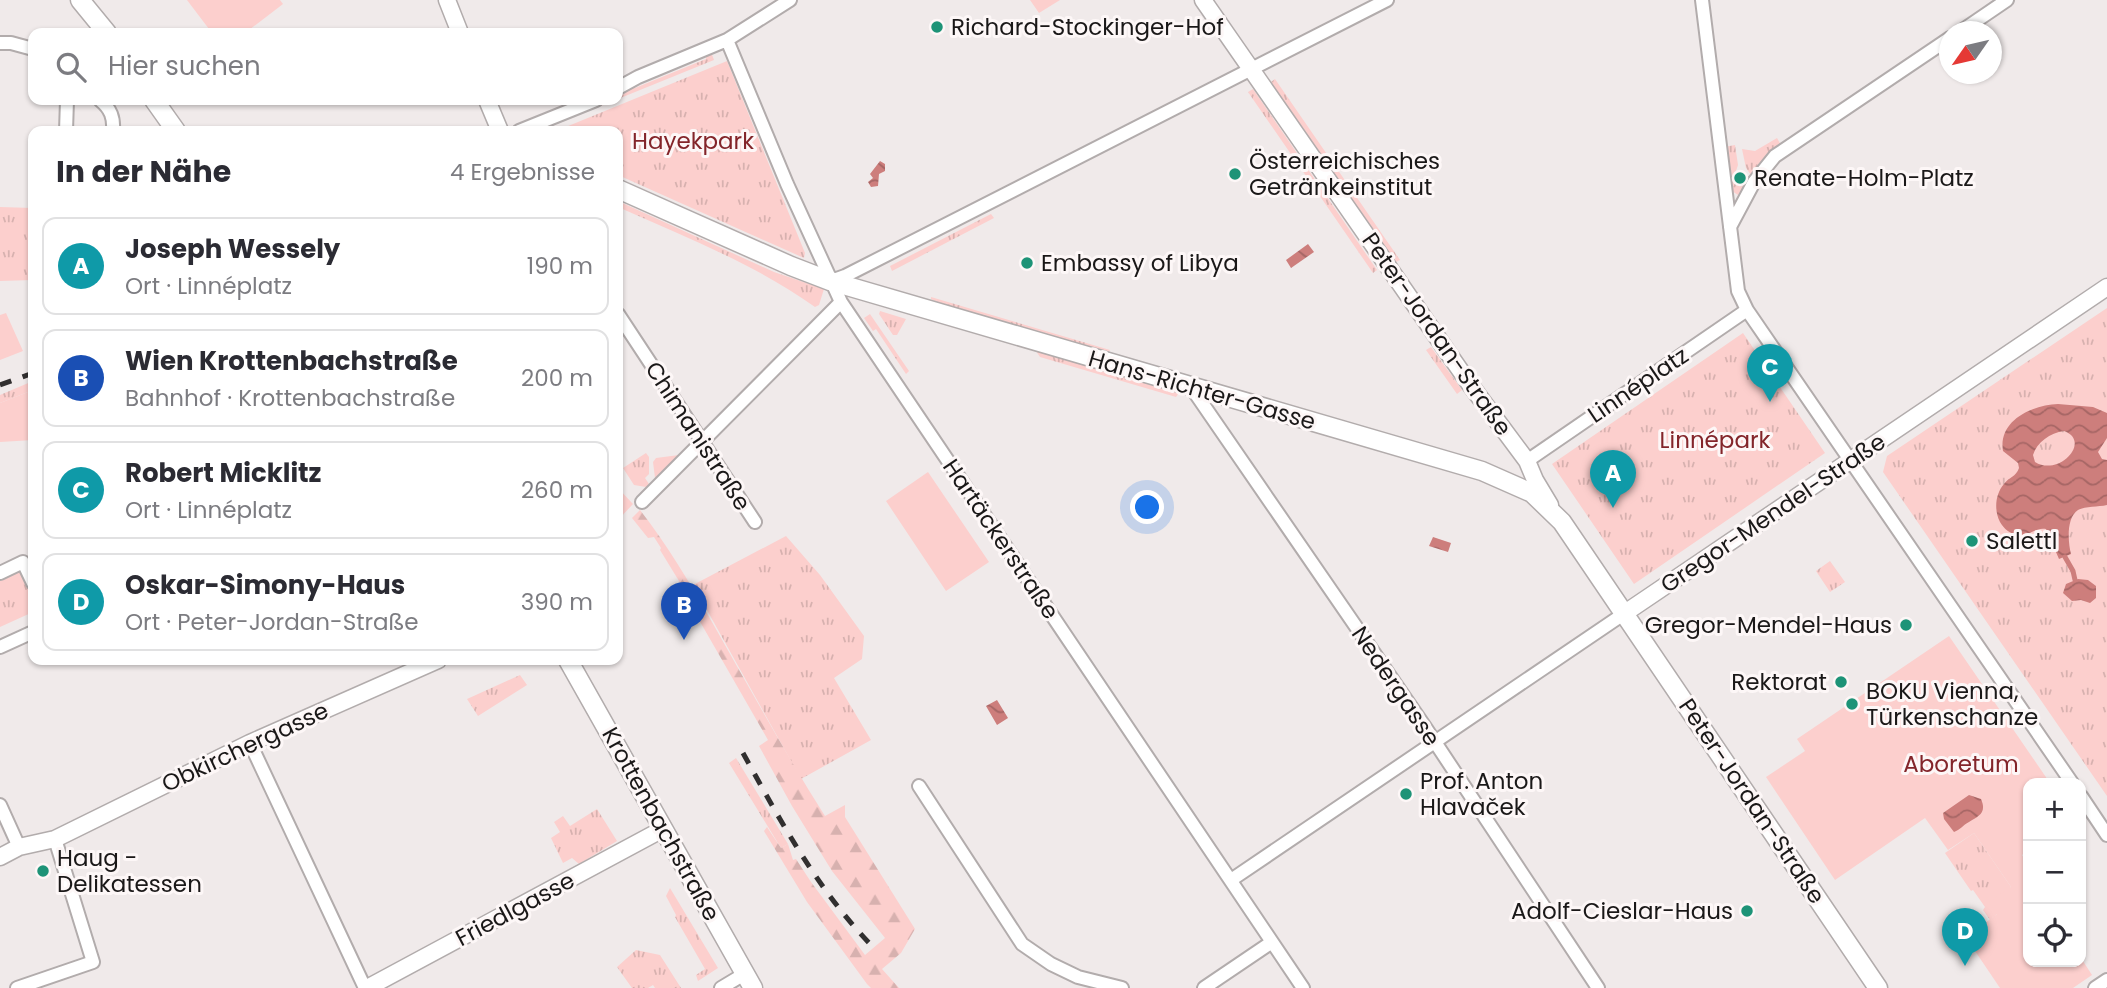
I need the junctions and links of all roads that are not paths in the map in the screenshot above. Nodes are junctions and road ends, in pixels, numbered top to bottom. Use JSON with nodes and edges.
{"nodes":[{"id":1,"x":80,"y":0,"type":"edge"},
{"id":2,"x":447,"y":0,"type":"edge"},
{"id":3,"x":790,"y":0,"type":"edge"},
{"id":4,"x":1203,"y":0,"type":"edge"},
{"id":5,"x":1387,"y":0,"type":"edge"},
{"id":6,"x":1702,"y":0,"type":"edge"},
{"id":7,"x":2007,"y":0,"type":"edge"},
{"id":8,"x":1976,"y":21,"type":"edge"},
{"id":9,"x":103,"y":28,"type":"edge"},
{"id":10,"x":458,"y":28,"type":"edge"},
{"id":11,"x":727,"y":40,"type":"junction"},
{"id":12,"x":0,"y":43,"type":"edge"},
{"id":13,"x":1939,"y":45,"type":"edge"},
{"id":14,"x":28,"y":48,"type":"edge"},
{"id":15,"x":1252,"y":70,"type":"junction"},
{"id":16,"x":623,"y":85,"type":"edge"},
{"id":17,"x":67,"y":105,"type":"edge"},
{"id":18,"x":107,"y":105,"type":"edge"},
{"id":19,"x":158,"y":105,"type":"edge"},
{"id":20,"x":489,"y":105,"type":"edge"},
{"id":21,"x":584,"y":105,"type":"edge"},
{"id":22,"x":66,"y":126,"type":"edge"},
{"id":23,"x":113,"y":126,"type":"edge"},
{"id":24,"x":172,"y":126,"type":"edge"},
{"id":25,"x":498,"y":126,"type":"edge"},
{"id":26,"x":531,"y":126,"type":"edge"},
{"id":27,"x":623,"y":191,"type":"edge"},
{"id":28,"x":1730,"y":228,"type":"junction"},
{"id":29,"x":830,"y":281,"type":"junction"},
{"id":30,"x":2107,"y":288,"type":"edge"},
{"id":31,"x":841,"y":302,"type":"junction"},
{"id":32,"x":1748,"y":310,"type":"junction"},
{"id":33,"x":623,"y":322,"type":"edge"},
{"id":34,"x":1191,"y":387,"type":"junction"},
{"id":35,"x":702,"y":443,"type":"junction"},
{"id":36,"x":1851,"y":460,"type":"junction"},
{"id":37,"x":1527,"y":461,"type":"junction"},
{"id":38,"x":642,"y":502,"type":"dead end"},
{"id":39,"x":754,"y":522,"type":"dead end"},
{"id":40,"x":1562,"y":522,"type":"junction"},
{"id":41,"x":28,"y":572,"type":"edge"},
{"id":42,"x":0,"y":573,"type":"edge"},
{"id":43,"x":1625,"y":613,"type":"junction"},
{"id":44,"x":28,"y":634,"type":"edge"},
{"id":45,"x":0,"y":647,"type":"edge"},
{"id":46,"x":427,"y":665,"type":"edge"},
{"id":47,"x":571,"y":665,"type":"edge"},
{"id":48,"x":1435,"y":742,"type":"junction"},
{"id":49,"x":250,"y":743,"type":"junction"},
{"id":50,"x":2069,"y":778,"type":"edge"},
{"id":51,"x":919,"y":786,"type":"dead end"},
{"id":52,"x":2086,"y":804,"type":"edge"},
{"id":53,"x":0,"y":805,"type":"edge"},
{"id":54,"x":663,"y":829,"type":"junction"},
{"id":55,"x":2107,"y":835,"type":"edge"},
{"id":56,"x":55,"y":839,"type":"junction"},
{"id":57,"x":19,"y":847,"type":"junction"},
{"id":58,"x":0,"y":857,"type":"edge"},
{"id":59,"x":1231,"y":880,"type":"junction"},
{"id":60,"x":1272,"y":942,"type":"junction"},
{"id":61,"x":2107,"y":980,"type":"edge"},
{"id":62,"x":749,"y":981,"type":"edge"},
{"id":63,"x":48,"y":984,"type":"edge"},
{"id":64,"x":17,"y":988,"type":"edge"},
{"id":65,"x":366,"y":988,"type":"edge"},
{"id":66,"x":721,"y":988,"type":"edge"},
{"id":67,"x":1122,"y":988,"type":"edge"},
{"id":68,"x":1205,"y":988,"type":"edge"},
{"id":69,"x":1303,"y":988,"type":"edge"},
{"id":70,"x":1598,"y":988,"type":"edge"},
{"id":71,"x":1878,"y":988,"type":"edge"},
{"id":72,"x":2095,"y":988,"type":"edge"}],
"edges":[{"from":1,"to":9,"type":"main road"},
{"from":2,"to":10,"type":"street"},
{"from":3,"to":11,"type":"street"},
{"from":4,"to":15,"type":"street","name":"Peter-Jordan-Straße"},
{"from":5,"to":15,"type":"street"},
{"from":6,"to":28,"type":"street"},
{"from":7,"to":8,"type":"street"},
{"from":11,"to":16,"type":"street"},
{"from":11,"to":29,"type":"street","name":"Hartäckerstraße"},
{"from":12,"to":14,"type":"street"},
{"from":13,"to":28,"type":"street"},
{"from":15,"to":29,"type":"street"},
{"from":15,"to":37,"type":"street","name":"Peter-Jordan-Straße"},
{"from":17,"to":22,"type":"street"},
{"from":18,"to":23,"type":"street"},
{"from":19,"to":24,"type":"main road"},
{"from":20,"to":25,"type":"street"},
{"from":21,"to":26,"type":"street"},
{"from":27,"to":29,"type":"main road"},
{"from":28,"to":32,"type":"street"},
{"from":29,"to":31,"type":"street","name":"Hartäckerstraße"},
{"from":29,"to":34,"type":"main road","name":"Hans-Richter-Gasse"},
{"from":30,"to":36,"type":"street","name":"Gregor-Mendel-Straße"},
{"from":31,"to":35,"type":"street"},
{"from":31,"to":59,"type":"street","name":"Hartäckerstraße"},
{"from":32,"to":36,"type":"street"},
{"from":32,"to":37,"type":"street","name":"Linnéplatz"},
{"from":33,"to":35,"type":"street","name":"Chimanistraße"},
{"from":34,"to":40,"type":"main road","name":"Hans-Richter-Gasse"},
{"from":34,"to":48,"type":"street","name":"Nedergasse"},
{"from":35,"to":38,"type":"street"},
{"from":35,"to":39,"type":"street","name":"Chimanistraße"},
{"from":36,"to":43,"type":"street","name":"Gregor-Mendel-Straße"},
{"from":36,"to":50,"type":"street"},
{"from":37,"to":40,"type":"street"},
{"from":40,"to":43,"type":"main road"},
{"from":41,"to":42,"type":"street"},
{"from":43,"to":48,"type":"street","name":"Gregor-Mendel-Straße"},
{"from":43,"to":71,"type":"main road","name":"Peter-Jordan-Straße"},
{"from":44,"to":45,"type":"street"},
{"from":46,"to":49,"type":"street","name":"Obkirchergasse"},
{"from":47,"to":54,"type":"main road","name":"Krottenbachstraße"},
{"from":48,"to":59,"type":"street","name":"Gregor-Mendel-Straße"},
{"from":48,"to":70,"type":"street","name":"Nedergasse"},
{"from":49,"to":56,"type":"street","name":"Obkirchergasse"},
{"from":49,"to":65,"type":"street"},
{"from":51,"to":67,"type":"street"},
{"from":52,"to":55,"type":"street"},
{"from":53,"to":57,"type":"street"},
{"from":54,"to":62,"type":"main road","name":"Krottenbachstraße"},
{"from":54,"to":65,"type":"street","name":"Friedlgasse"},
{"from":56,"to":57,"type":"street","name":"Obkirchergasse"},
{"from":56,"to":63,"type":"street"},
{"from":57,"to":58,"type":"street","name":"Obkirchergasse"},
{"from":59,"to":60,"type":"street","name":"Hartäckerstraße"},
{"from":60,"to":68,"type":"street"},
{"from":60,"to":69,"type":"street","name":"Hartäckerstraße"},
{"from":61,"to":72,"type":"street"},
{"from":62,"to":66,"type":"street"},
{"from":63,"to":64,"type":"street"}]}
